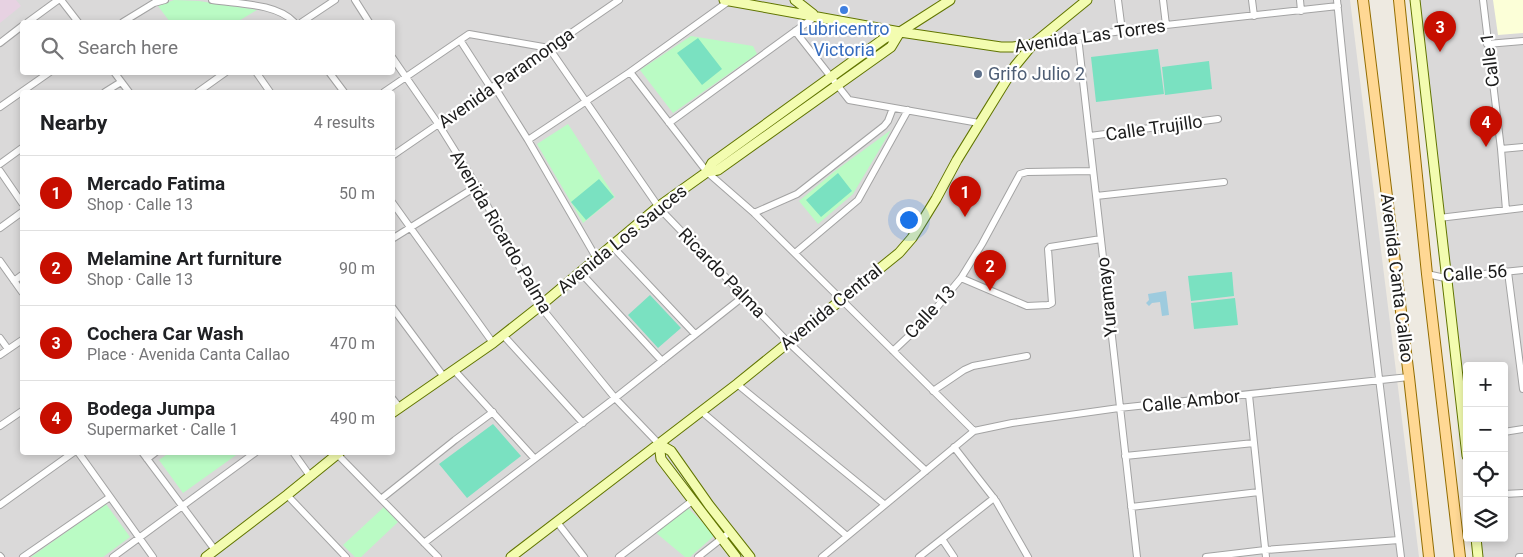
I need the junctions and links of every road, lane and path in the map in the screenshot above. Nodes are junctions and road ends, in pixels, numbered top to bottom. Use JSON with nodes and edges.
{"nodes":[{"id":1,"x":60,"y":0,"type":"edge"},
{"id":2,"x":165,"y":0,"type":"edge"},
{"id":3,"x":212,"y":0,"type":"edge"},
{"id":4,"x":335,"y":0,"type":"edge"},
{"id":5,"x":355,"y":0,"type":"edge"},
{"id":6,"x":619,"y":0,"type":"edge"},
{"id":7,"x":727,"y":0,"type":"edge"},
{"id":8,"x":795,"y":0,"type":"edge"},
{"id":9,"x":950,"y":0,"type":"edge"},
{"id":10,"x":1087,"y":0,"type":"edge"},
{"id":11,"x":1118,"y":0,"type":"edge"},
{"id":12,"x":1163,"y":0,"type":"edge"},
{"id":13,"x":1252,"y":0,"type":"edge"},
{"id":14,"x":1300,"y":0,"type":"edge"},
{"id":15,"x":1363,"y":0,"type":"edge"},
{"id":16,"x":1399,"y":0,"type":"edge"},
{"id":17,"x":1415,"y":0,"type":"edge"},
{"id":18,"x":1483,"y":0,"type":"edge"},
{"id":19,"x":1338,"y":3,"type":"edge"},
{"id":20,"x":1301,"y":11,"type":"junction"},
{"id":21,"x":816,"y":16,"type":"junction"},
{"id":22,"x":1254,"y":16,"type":"junction"},
{"id":23,"x":31,"y":20,"type":"edge"},
{"id":24,"x":76,"y":20,"type":"edge"},
{"id":25,"x":126,"y":20,"type":"edge"},
{"id":26,"x":292,"y":20,"type":"edge"},
{"id":27,"x":305,"y":20,"type":"edge"},
{"id":28,"x":368,"y":20,"type":"edge"},
{"id":29,"x":1166,"y":25,"type":"junction"},
{"id":30,"x":20,"y":28,"type":"edge"},
{"id":31,"x":795,"y":31,"type":"junction"},
{"id":32,"x":1122,"y":31,"type":"junction"},
{"id":33,"x":900,"y":32,"type":"junction"},
{"id":34,"x":1078,"y":37,"type":"junction"},
{"id":35,"x":460,"y":40,"type":"junction"},
{"id":36,"x":1523,"y":41,"type":"edge"},
{"id":37,"x":0,"y":43,"type":"edge"},
{"id":38,"x":1033,"y":44,"type":"junction"},
{"id":39,"x":1487,"y":44,"type":"junction"},
{"id":40,"x":549,"y":48,"type":"junction"},
{"id":41,"x":395,"y":61,"type":"edge"},
{"id":42,"x":630,"y":72,"type":"junction"},
{"id":43,"x":46,"y":75,"type":"edge"},
{"id":44,"x":116,"y":75,"type":"edge"},
{"id":45,"x":222,"y":75,"type":"edge"},
{"id":46,"x":258,"y":75,"type":"edge"},
{"id":47,"x":332,"y":75,"type":"edge"},
{"id":48,"x":407,"y":77,"type":"junction"},
{"id":49,"x":831,"y":78,"type":"junction"},
{"id":50,"x":121,"y":82,"type":"junction"},
{"id":51,"x":493,"y":87,"type":"junction"},
{"id":52,"x":837,"y":87,"type":"junction"},
{"id":53,"x":24,"y":90,"type":"edge"},
{"id":54,"x":108,"y":90,"type":"edge"},
{"id":55,"x":127,"y":90,"type":"edge"},
{"id":56,"x":204,"y":90,"type":"edge"},
{"id":57,"x":269,"y":90,"type":"edge"},
{"id":58,"x":343,"y":90,"type":"edge"},
{"id":59,"x":387,"y":90,"type":"edge"},
{"id":60,"x":20,"y":93,"type":"edge"},
{"id":61,"x":585,"y":102,"type":"junction"},
{"id":62,"x":0,"y":107,"type":"edge"},
{"id":63,"x":893,"y":108,"type":"junction"},
{"id":64,"x":908,"y":110,"type":"junction"},
{"id":65,"x":1218,"y":119,"type":"dead end"},
{"id":66,"x":669,"y":123,"type":"junction"},
{"id":67,"x":979,"y":123,"type":"junction"},
{"id":68,"x":439,"y":124,"type":"junction"},
{"id":69,"x":1090,"y":136,"type":"junction"},
{"id":70,"x":528,"y":140,"type":"junction"},
{"id":71,"x":1523,"y":146,"type":"edge"},
{"id":72,"x":20,"y":149,"type":"edge"},
{"id":73,"x":1501,"y":149,"type":"junction"},
{"id":74,"x":395,"y":154,"type":"edge"},
{"id":75,"x":0,"y":164,"type":"edge"},
{"id":76,"x":0,"y":171,"type":"edge"},
{"id":77,"x":1093,"y":171,"type":"junction"},
{"id":78,"x":706,"y":172,"type":"junction"},
{"id":79,"x":1224,"y":182,"type":"dead end"},
{"id":80,"x":477,"y":186,"type":"junction"},
{"id":81,"x":1096,"y":196,"type":"junction"},
{"id":82,"x":20,"y":200,"type":"edge"},
{"id":83,"x":395,"y":206,"type":"edge"},
{"id":84,"x":658,"y":207,"type":"junction"},
{"id":85,"x":1523,"y":208,"type":"edge"},
{"id":86,"x":1506,"y":210,"type":"junction"},
{"id":87,"x":20,"y":213,"type":"edge"},
{"id":88,"x":754,"y":213,"type":"junction"},
{"id":89,"x":1438,"y":218,"type":"junction"},
{"id":90,"x":410,"y":227,"type":"junction"},
{"id":91,"x":0,"y":228,"type":"edge"},
{"id":92,"x":395,"y":237,"type":"edge"},
{"id":93,"x":1101,"y":239,"type":"junction"},
{"id":94,"x":612,"y":246,"type":"junction"},
{"id":95,"x":795,"y":253,"type":"junction"},
{"id":96,"x":597,"y":259,"type":"junction"},
{"id":97,"x":0,"y":262,"type":"edge"},
{"id":98,"x":1523,"y":270,"type":"edge"},
{"id":99,"x":581,"y":272,"type":"junction"},
{"id":100,"x":1508,"y":272,"type":"junction"},
{"id":101,"x":1427,"y":274,"type":"junction"},
{"id":102,"x":20,"y":276,"type":"edge"},
{"id":103,"x":961,"y":278,"type":"junction"},
{"id":104,"x":1445,"y":278,"type":"junction"},
{"id":105,"x":14,"y":281,"type":"junction"},
{"id":106,"x":20,"y":289,"type":"edge"},
{"id":107,"x":744,"y":296,"type":"junction"},
{"id":108,"x":841,"y":299,"type":"junction"},
{"id":109,"x":540,"y":306,"type":"junction"},
{"id":110,"x":395,"y":311,"type":"edge"},
{"id":111,"x":1519,"y":332,"type":"edge"},
{"id":112,"x":695,"y":334,"type":"junction"},
{"id":113,"x":503,"y":335,"type":"junction"},
{"id":114,"x":0,"y":338,"type":"edge"},
{"id":115,"x":20,"y":341,"type":"edge"},
{"id":116,"x":788,"y":342,"type":"junction"},
{"id":117,"x":492,"y":343,"type":"junction"},
{"id":118,"x":8,"y":350,"type":"junction"},
{"id":119,"x":893,"y":351,"type":"junction"},
{"id":120,"x":0,"y":355,"type":"edge"},
{"id":121,"x":1027,"y":356,"type":"dead end"},
{"id":122,"x":662,"y":361,"type":"junction"},
{"id":123,"x":454,"y":370,"type":"junction"},
{"id":124,"x":1409,"y":376,"type":"junction"},
{"id":125,"x":444,"y":377,"type":"junction"},
{"id":126,"x":1379,"y":381,"type":"junction"},
{"id":127,"x":737,"y":384,"type":"junction"},
{"id":128,"x":1523,"y":389,"type":"edge"},
{"id":129,"x":933,"y":390,"type":"junction"},
{"id":130,"x":1248,"y":395,"type":"junction"},
{"id":131,"x":615,"y":398,"type":"junction"},
{"id":132,"x":1119,"y":408,"type":"junction"},
{"id":133,"x":20,"y":411,"type":"edge"},
{"id":134,"x":396,"y":411,"type":"edge"},
{"id":135,"x":701,"y":411,"type":"junction"},
{"id":136,"x":493,"y":412,"type":"junction"},
{"id":137,"x":1463,"y":415,"type":"edge"},
{"id":138,"x":583,"y":423,"type":"junction"},
{"id":139,"x":0,"y":426,"type":"edge"},
{"id":140,"x":1523,"y":429,"type":"edge"},
{"id":141,"x":974,"y":431,"type":"junction"},
{"id":142,"x":1508,"y":431,"type":"edge"},
{"id":143,"x":1254,"y":443,"type":"junction"},
{"id":144,"x":659,"y":444,"type":"junction"},
{"id":145,"x":954,"y":447,"type":"junction"},
{"id":146,"x":70,"y":455,"type":"edge"},
{"id":147,"x":80,"y":455,"type":"edge"},
{"id":148,"x":144,"y":455,"type":"edge"},
{"id":149,"x":152,"y":455,"type":"edge"},
{"id":150,"x":252,"y":455,"type":"edge"},
{"id":151,"x":295,"y":455,"type":"edge"},
{"id":152,"x":336,"y":455,"type":"edge"},
{"id":153,"x":340,"y":455,"type":"edge"},
{"id":154,"x":1125,"y":456,"type":"junction"},
{"id":155,"x":534,"y":458,"type":"junction"},
{"id":156,"x":146,"y":459,"type":"junction"},
{"id":157,"x":926,"y":471,"type":"junction"},
{"id":158,"x":310,"y":476,"type":"junction"},
{"id":159,"x":1259,"y":492,"type":"junction"},
{"id":160,"x":1523,"y":492,"type":"edge"},
{"id":161,"x":1508,"y":494,"type":"edge"},
{"id":162,"x":288,"y":495,"type":"junction"},
{"id":163,"x":110,"y":497,"type":"junction"},
{"id":164,"x":994,"y":498,"type":"junction"},
{"id":165,"x":381,"y":499,"type":"junction"},
{"id":166,"x":692,"y":501,"type":"junction"},
{"id":167,"x":884,"y":504,"type":"junction"},
{"id":168,"x":0,"y":505,"type":"edge"},
{"id":169,"x":182,"y":506,"type":"junction"},
{"id":170,"x":1131,"y":507,"type":"junction"},
{"id":171,"x":557,"y":522,"type":"junction"},
{"id":172,"x":730,"y":532,"type":"junction"},
{"id":173,"x":847,"y":536,"type":"junction"},
{"id":174,"x":140,"y":538,"type":"junction"},
{"id":175,"x":722,"y":538,"type":"junction"},
{"id":176,"x":942,"y":539,"type":"junction"},
{"id":177,"x":1399,"y":540,"type":"junction"},
{"id":178,"x":1476,"y":542,"type":"edge"},
{"id":179,"x":424,"y":543,"type":"junction"},
{"id":180,"x":215,"y":550,"type":"junction"},
{"id":181,"x":1265,"y":550,"type":"junction"},
{"id":182,"x":826,"y":556,"type":"edge"},
{"id":183,"x":1523,"y":556,"type":"edge"},
{"id":184,"x":23,"y":557,"type":"edge"},
{"id":185,"x":113,"y":557,"type":"edge"},
{"id":186,"x":153,"y":557,"type":"edge"},
{"id":187,"x":206,"y":557,"type":"edge"},
{"id":188,"x":346,"y":557,"type":"edge"},
{"id":189,"x":438,"y":557,"type":"edge"},
{"id":190,"x":511,"y":557,"type":"edge"},
{"id":191,"x":584,"y":557,"type":"edge"},
{"id":192,"x":618,"y":557,"type":"edge"},
{"id":193,"x":698,"y":557,"type":"edge"},
{"id":194,"x":736,"y":557,"type":"edge"},
{"id":195,"x":750,"y":557,"type":"edge"},
{"id":196,"x":919,"y":557,"type":"edge"},
{"id":197,"x":954,"y":557,"type":"edge"},
{"id":198,"x":1028,"y":557,"type":"edge"},
{"id":199,"x":1137,"y":557,"type":"edge"},
{"id":200,"x":1206,"y":557,"type":"edge"},
{"id":201,"x":1266,"y":557,"type":"edge"},
{"id":202,"x":1401,"y":557,"type":"edge"},
{"id":203,"x":1429,"y":557,"type":"edge"},
{"id":204,"x":1460,"y":557,"type":"edge"},
{"id":205,"x":1478,"y":557,"type":"edge"},
{"id":206,"x":1519,"y":557,"type":"edge"}],
"edges":[{"from":1,"to":23,"type":"street"},
{"from":1,"to":24,"type":"street"},
{"from":2,"to":25,"type":"street"},
{"from":3,"to":26,"type":"street"},
{"from":4,"to":27,"type":"street"},
{"from":5,"to":28,"type":"street"},
{"from":6,"to":40,"type":"street","name":"Avenida Paramonga"},
{"from":7,"to":21,"type":"street","name":"Avenida Las Torres"},
{"from":7,"to":42,"type":"street"},
{"from":8,"to":21,"type":"street"},
{"from":9,"to":33,"type":"street","name":"Avenida Los Sauces"},
{"from":10,"to":38,"type":"street","name":"Avenida Central"},
{"from":11,"to":32,"type":"street"},
{"from":12,"to":29,"type":"street"},
{"from":13,"to":22,"type":"street"},
{"from":14,"to":20,"type":"street"},
{"from":15,"to":124,"type":"main road","name":"Avenida Canta Callao"},
{"from":16,"to":101,"type":"main road","name":"Avenida Canta Callao"},
{"from":17,"to":89,"type":"street"},
{"from":18,"to":39,"type":"street","name":"Calle 1"},
{"from":19,"to":20,"type":"street","name":"Avenida Las Torres"},
{"from":19,"to":126,"type":"street","name":"Avenida Canta Callao"},
{"from":20,"to":22,"type":"street","name":"Avenida Las Torres"},
{"from":21,"to":31,"type":"street"},
{"from":21,"to":33,"type":"street","name":"Avenida Las Torres"},
{"from":22,"to":29,"type":"street","name":"Avenida Las Torres"},
{"from":29,"to":32,"type":"street","name":"Avenida Las Torres"},
{"from":30,"to":37,"type":"street"},
{"from":31,"to":49,"type":"street"},
{"from":31,"to":66,"type":"street"},
{"from":32,"to":34,"type":"street","name":"Avenida Las Torres"},
{"from":33,"to":38,"type":"street","name":"Avenida Las Torres"},
{"from":33,"to":49,"type":"street","name":"Avenida Los Sauces"},
{"from":33,"to":52,"type":"street","name":"Avenida Los Sauces"},
{"from":34,"to":38,"type":"street","name":"Avenida Las Torres"},
{"from":34,"to":69,"type":"street","name":"Yuramayo"},
{"from":35,"to":40,"type":"street"},
{"from":35,"to":48,"type":"street"},
{"from":35,"to":51,"type":"street"},
{"from":36,"to":39,"type":"street"},
{"from":38,"to":67,"type":"street","name":"Avenida Central"},
{"from":39,"to":73,"type":"street","name":"Calle 1"},
{"from":40,"to":51,"type":"street","name":"Avenida Paramonga"},
{"from":40,"to":61,"type":"street","name":"Ricardo Palma"},
{"from":41,"to":48,"type":"street","name":"Avenida Ricardo Palma"},
{"from":42,"to":61,"type":"street"},
{"from":42,"to":66,"type":"street"},
{"from":43,"to":53,"type":"street"},
{"from":44,"to":50,"type":"street"},
{"from":45,"to":56,"type":"street"},
{"from":46,"to":57,"type":"street"},
{"from":47,"to":58,"type":"street"},
{"from":48,"to":59,"type":"street"},
{"from":48,"to":68,"type":"street","name":"Avenida Ricardo Palma"},
{"from":49,"to":52,"type":"street"},
{"from":49,"to":78,"type":"street","name":"Avenida Los Sauces"},
{"from":50,"to":54,"type":"street"},
{"from":50,"to":55,"type":"street"},
{"from":51,"to":68,"type":"street","name":"Avenida Paramonga"},
{"from":51,"to":70,"type":"street"},
{"from":52,"to":63,"type":"street"},
{"from":52,"to":78,"type":"street","name":"Avenida Los Sauces"},
{"from":60,"to":62,"type":"street"},
{"from":61,"to":70,"type":"street"},
{"from":61,"to":84,"type":"street","name":"Ricardo Palma"},
{"from":63,"to":64,"type":"street"},
{"from":63,"to":88,"type":"street"},
{"from":64,"to":67,"type":"street"},
{"from":64,"to":95,"type":"street"},
{"from":65,"to":69,"type":"street","name":"Calle Trujillo"},
{"from":66,"to":78,"type":"street"},
{"from":67,"to":108,"type":"street","name":"Avenida Central"},
{"from":68,"to":74,"type":"street","name":"Avenida Paramonga"},
{"from":68,"to":80,"type":"street","name":"Avenida Ricardo Palma"},
{"from":69,"to":77,"type":"street","name":"Yuramayo"},
{"from":70,"to":96,"type":"street"},
{"from":71,"to":73,"type":"street"},
{"from":72,"to":75,"type":"street"},
{"from":73,"to":86,"type":"street","name":"Calle 1"},
{"from":76,"to":82,"type":"street"},
{"from":77,"to":81,"type":"street","name":"Yuramayo"},
{"from":77,"to":103,"type":"street","name":"Calle 13"},
{"from":78,"to":84,"type":"street","name":"Avenida Los Sauces"},
{"from":78,"to":88,"type":"street"},
{"from":79,"to":81,"type":"street"},
{"from":80,"to":90,"type":"street"},
{"from":80,"to":109,"type":"street","name":"Avenida Ricardo Palma"},
{"from":81,"to":93,"type":"street","name":"Yuramayo"},
{"from":83,"to":90,"type":"street"},
{"from":84,"to":94,"type":"street","name":"Avenida Los Sauces"},
{"from":84,"to":107,"type":"street","name":"Ricardo Palma"},
{"from":85,"to":86,"type":"street"},
{"from":86,"to":89,"type":"street"},
{"from":87,"to":91,"type":"street"},
{"from":88,"to":95,"type":"street"},
{"from":89,"to":104,"type":"street"},
{"from":90,"to":92,"type":"street"},
{"from":90,"to":117,"type":"street"},
{"from":93,"to":103,"type":"street"},
{"from":93,"to":132,"type":"street","name":"Yuramayo"},
{"from":94,"to":96,"type":"street","name":"Avenida Los Sauces"},
{"from":94,"to":112,"type":"street"},
{"from":95,"to":108,"type":"street"},
{"from":96,"to":99,"type":"street","name":"Avenida Los Sauces"},
{"from":97,"to":105,"type":"street"},
{"from":98,"to":100,"type":"street","name":"Calle 56"},
{"from":99,"to":109,"type":"street","name":"Avenida Los Sauces"},
{"from":99,"to":122,"type":"street"},
{"from":100,"to":104,"type":"street","name":"Calle 56"},
{"from":100,"to":111,"type":"street"},
{"from":101,"to":104,"type":"street","name":"Calle 56"},
{"from":101,"to":204,"type":"main road","name":"Avenida Canta Callao"},
{"from":102,"to":105,"type":"street"},
{"from":103,"to":119,"type":"street","name":"Calle 13"},
{"from":104,"to":137,"type":"street"},
{"from":105,"to":106,"type":"street"},
{"from":107,"to":112,"type":"street"},
{"from":107,"to":116,"type":"street","name":"Ricardo Palma"},
{"from":108,"to":116,"type":"street","name":"Avenida Central"},
{"from":108,"to":119,"type":"street"},
{"from":109,"to":113,"type":"street","name":"Avenida Los Sauces"},
{"from":109,"to":131,"type":"street","name":"Avenida Ricardo Palma"},
{"from":110,"to":125,"type":"street"},
{"from":111,"to":128,"type":"street"},
{"from":112,"to":122,"type":"street"},
{"from":113,"to":117,"type":"street","name":"Avenida Los Sauces"},
{"from":113,"to":138,"type":"street"},
{"from":114,"to":118,"type":"street"},
{"from":115,"to":118,"type":"street"},
{"from":116,"to":127,"type":"street","name":"Avenida Central"},
{"from":116,"to":157,"type":"street","name":"Ricardo Palma"},
{"from":117,"to":123,"type":"street","name":"Avenida Los Sauces"},
{"from":118,"to":120,"type":"street"},
{"from":119,"to":129,"type":"street"},
{"from":121,"to":129,"type":"street"},
{"from":122,"to":131,"type":"street"},
{"from":123,"to":125,"type":"street","name":"Avenida Los Sauces"},
{"from":123,"to":136,"type":"street"},
{"from":124,"to":126,"type":"street","name":"Calle Ambor"},
{"from":124,"to":203,"type":"main road","name":"Avenida Canta Callao"},
{"from":125,"to":134,"type":"street","name":"Avenida Los Sauces"},
{"from":126,"to":130,"type":"street","name":"Calle Ambor"},
{"from":126,"to":177,"type":"street","name":"Avenida Canta Callao"},
{"from":127,"to":135,"type":"street","name":"Avenida Central"},
{"from":127,"to":167,"type":"street"},
{"from":129,"to":141,"type":"street"},
{"from":130,"to":132,"type":"street","name":"Calle Ambor"},
{"from":130,"to":143,"type":"street"},
{"from":131,"to":138,"type":"street"},
{"from":131,"to":144,"type":"street","name":"Avenida Ricardo Palma"},
{"from":132,"to":141,"type":"street","name":"Calle Ambor"},
{"from":132,"to":154,"type":"street","name":"Yuramayo"},
{"from":133,"to":139,"type":"street"},
{"from":135,"to":144,"type":"street","name":"Avenida Central"},
{"from":135,"to":173,"type":"street"},
{"from":136,"to":155,"type":"street"},
{"from":136,"to":165,"type":"street"},
{"from":138,"to":155,"type":"street"},
{"from":140,"to":142,"type":"street"},
{"from":141,"to":145,"type":"street"},
{"from":143,"to":154,"type":"street"},
{"from":143,"to":159,"type":"street"},
{"from":144,"to":166,"type":"street","name":"Avenida Ricardo Palma"},
{"from":144,"to":171,"type":"street","name":"Avenida Central"},
{"from":144,"to":172,"type":"street","name":"Avenida Ricardo Palma"},
{"from":145,"to":157,"type":"street"},
{"from":145,"to":164,"type":"street"},
{"from":146,"to":168,"type":"street"},
{"from":147,"to":163,"type":"street"},
{"from":148,"to":156,"type":"street"},
{"from":149,"to":156,"type":"street"},
{"from":150,"to":169,"type":"street"},
{"from":151,"to":158,"type":"street"},
{"from":152,"to":158,"type":"street"},
{"from":153,"to":165,"type":"street"},
{"from":154,"to":170,"type":"street","name":"Yuramayo"},
{"from":155,"to":179,"type":"street"},
{"from":156,"to":169,"type":"street"},
{"from":157,"to":167,"type":"street"},
{"from":158,"to":162,"type":"street"},
{"from":159,"to":170,"type":"street"},
{"from":159,"to":181,"type":"street"},
{"from":160,"to":161,"type":"street"},
{"from":162,"to":180,"type":"street"},
{"from":162,"to":188,"type":"street"},
{"from":163,"to":174,"type":"street"},
{"from":163,"to":184,"type":"street"},
{"from":164,"to":176,"type":"street"},
{"from":164,"to":198,"type":"street"},
{"from":165,"to":179,"type":"street"},
{"from":166,"to":175,"type":"street","name":"Avenida Ricardo Palma"},
{"from":166,"to":192,"type":"street"},
{"from":167,"to":173,"type":"street"},
{"from":169,"to":174,"type":"street"},
{"from":169,"to":180,"type":"street"},
{"from":170,"to":199,"type":"street","name":"Yuramayo"},
{"from":171,"to":190,"type":"street","name":"Avenida Central"},
{"from":171,"to":191,"type":"street"},
{"from":172,"to":175,"type":"street"},
{"from":172,"to":195,"type":"street","name":"Avenida Ricardo Palma"},
{"from":173,"to":182,"type":"street"},
{"from":174,"to":185,"type":"street"},
{"from":174,"to":186,"type":"street"},
{"from":175,"to":193,"type":"street"},
{"from":175,"to":194,"type":"street","name":"Avenida Ricardo Palma"},
{"from":176,"to":196,"type":"street"},
{"from":176,"to":197,"type":"street"},
{"from":177,"to":181,"type":"street"},
{"from":177,"to":202,"type":"street","name":"Avenida Canta Callao"},
{"from":178,"to":205,"type":"street"},
{"from":179,"to":189,"type":"street"},
{"from":180,"to":187,"type":"street"},
{"from":181,"to":200,"type":"street"},
{"from":181,"to":201,"type":"street"},
{"from":183,"to":206,"type":"street"}]}
